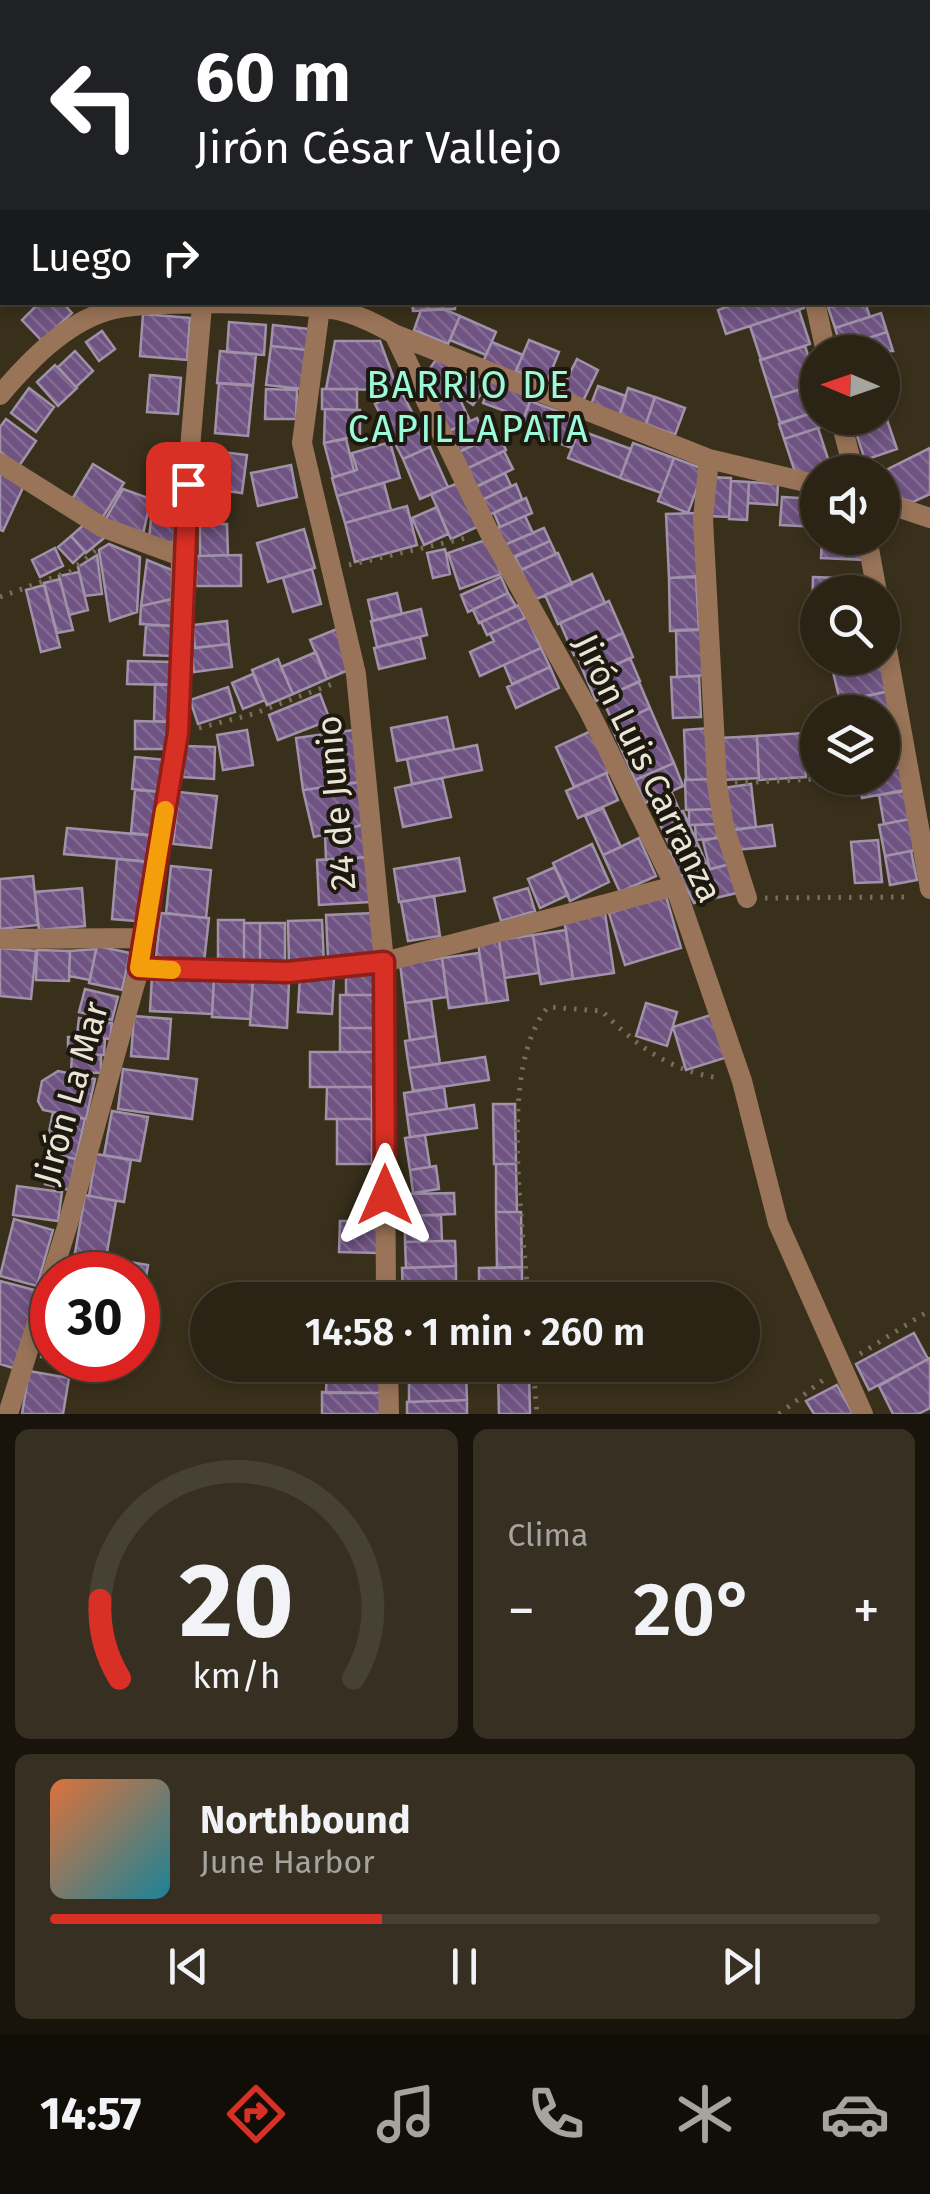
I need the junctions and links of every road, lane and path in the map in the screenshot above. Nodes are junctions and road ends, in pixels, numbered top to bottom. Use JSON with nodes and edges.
{"nodes":[{"id":1,"x":152,"y":305,"type":"edge"},
{"id":2,"x":817,"y":305,"type":"edge"},
{"id":3,"x":202,"y":306,"type":"junction"},
{"id":4,"x":334,"y":307,"type":"edge"},
{"id":5,"x":394,"y":334,"type":"junction"},
{"id":6,"x":823,"y":335,"type":"edge"},
{"id":7,"x":0,"y":395,"type":"edge"},
{"id":8,"x":709,"y":459,"type":"junction"},
{"id":9,"x":0,"y":463,"type":"edge"},
{"id":10,"x":800,"y":481,"type":"edge"},
{"id":11,"x":900,"y":508,"type":"edge"},
{"id":12,"x":930,"y":518,"type":"edge"},
{"id":13,"x":113,"y":532,"type":"junction"},
{"id":14,"x":489,"y":532,"type":"junction"},
{"id":15,"x":182,"y":556,"type":"junction"},
{"id":16,"x":331,"y":569,"type":"junction"},
{"id":17,"x":0,"y":597,"type":"edge"},
{"id":18,"x":356,"y":674,"type":"junction"},
{"id":19,"x":890,"y":675,"type":"edge"},
{"id":20,"x":178,"y":733,"type":"junction"},
{"id":21,"x":800,"y":780,"type":"edge"},
{"id":22,"x":717,"y":784,"type":"junction"},
{"id":23,"x":674,"y":886,"type":"junction"},
{"id":24,"x":921,"y":893,"type":"edge"},
{"id":25,"x":746,"y":898,"type":"joint"},
{"id":26,"x":144,"y":938,"type":"junction"},
{"id":27,"x":0,"y":939,"type":"edge"},
{"id":28,"x":384,"y":962,"type":"junction"},
{"id":29,"x":139,"y":968,"type":"junction"},
{"id":30,"x":742,"y":1080,"type":"junction"},
{"id":31,"x":386,"y":1282,"type":"edge"},
{"id":32,"x":527,"y":1282,"type":"edge"},
{"id":33,"x":930,"y":1310,"type":"edge"},
{"id":34,"x":842,"y":1365,"type":"junction"},
{"id":35,"x":388,"y":1382,"type":"edge"},
{"id":36,"x":535,"y":1382,"type":"edge"},
{"id":37,"x":8,"y":1414,"type":"edge"},
{"id":38,"x":389,"y":1414,"type":"edge"},
{"id":39,"x":538,"y":1414,"type":"edge"},
{"id":40,"x":779,"y":1414,"type":"edge"},
{"id":41,"x":862,"y":1414,"type":"edge"}],
"edges":[{"from":1,"to":3,"type":"street"},
{"from":1,"to":7,"type":"street"},
{"from":2,"to":6,"type":"street"},
{"from":3,"to":4,"type":"street"},
{"from":3,"to":15,"type":"street","name":"Jirón La Mar"},
{"from":4,"to":5,"type":"street"},
{"from":4,"to":16,"type":"street","name":"24 de Junio"},
{"from":5,"to":8,"type":"street"},
{"from":5,"to":14,"type":"street","name":"Jirón Luis Carranza"},
{"from":8,"to":10,"type":"street"},
{"from":8,"to":22,"type":"street"},
{"from":9,"to":13,"type":"street"},
{"from":11,"to":12,"type":"street"},
{"from":13,"to":15,"type":"street"},
{"from":13,"to":17,"type":"path"},
{"from":14,"to":16,"type":"path"},
{"from":14,"to":23,"type":"street","name":"Jirón Luis Carranza"},
{"from":15,"to":20,"type":"street","name":"Jirón La Mar"},
{"from":16,"to":18,"type":"street","name":"24 de Junio"},
{"from":18,"to":20,"type":"path"},
{"from":18,"to":28,"type":"street","name":"24 de Junio"},
{"from":19,"to":24,"type":"street"},
{"from":20,"to":26,"type":"street","name":"Jirón La Mar"},
{"from":21,"to":22,"type":"path"},
{"from":22,"to":25,"type":"street"},
{"from":23,"to":28,"type":"street"},
{"from":23,"to":30,"type":"street","name":"Jirón Luis Carranza"},
{"from":24,"to":25,"type":"path"},
{"from":26,"to":27,"type":"street"},
{"from":26,"to":29,"type":"street","name":"Jirón La Mar"},
{"from":28,"to":29,"type":"street"},
{"from":28,"to":31,"type":"street","name":"24 de Junio"},
{"from":29,"to":37,"type":"street","name":"Jirón La Mar"},
{"from":30,"to":32,"type":"path"},
{"from":30,"to":34,"type":"street","name":"Jirón Luis Carranza"},
{"from":33,"to":34,"type":"path"},
{"from":34,"to":40,"type":"path"},
{"from":34,"to":41,"type":"street","name":"Jirón Luis Carranza"},
{"from":35,"to":38,"type":"street"},
{"from":36,"to":39,"type":"path"}]}
